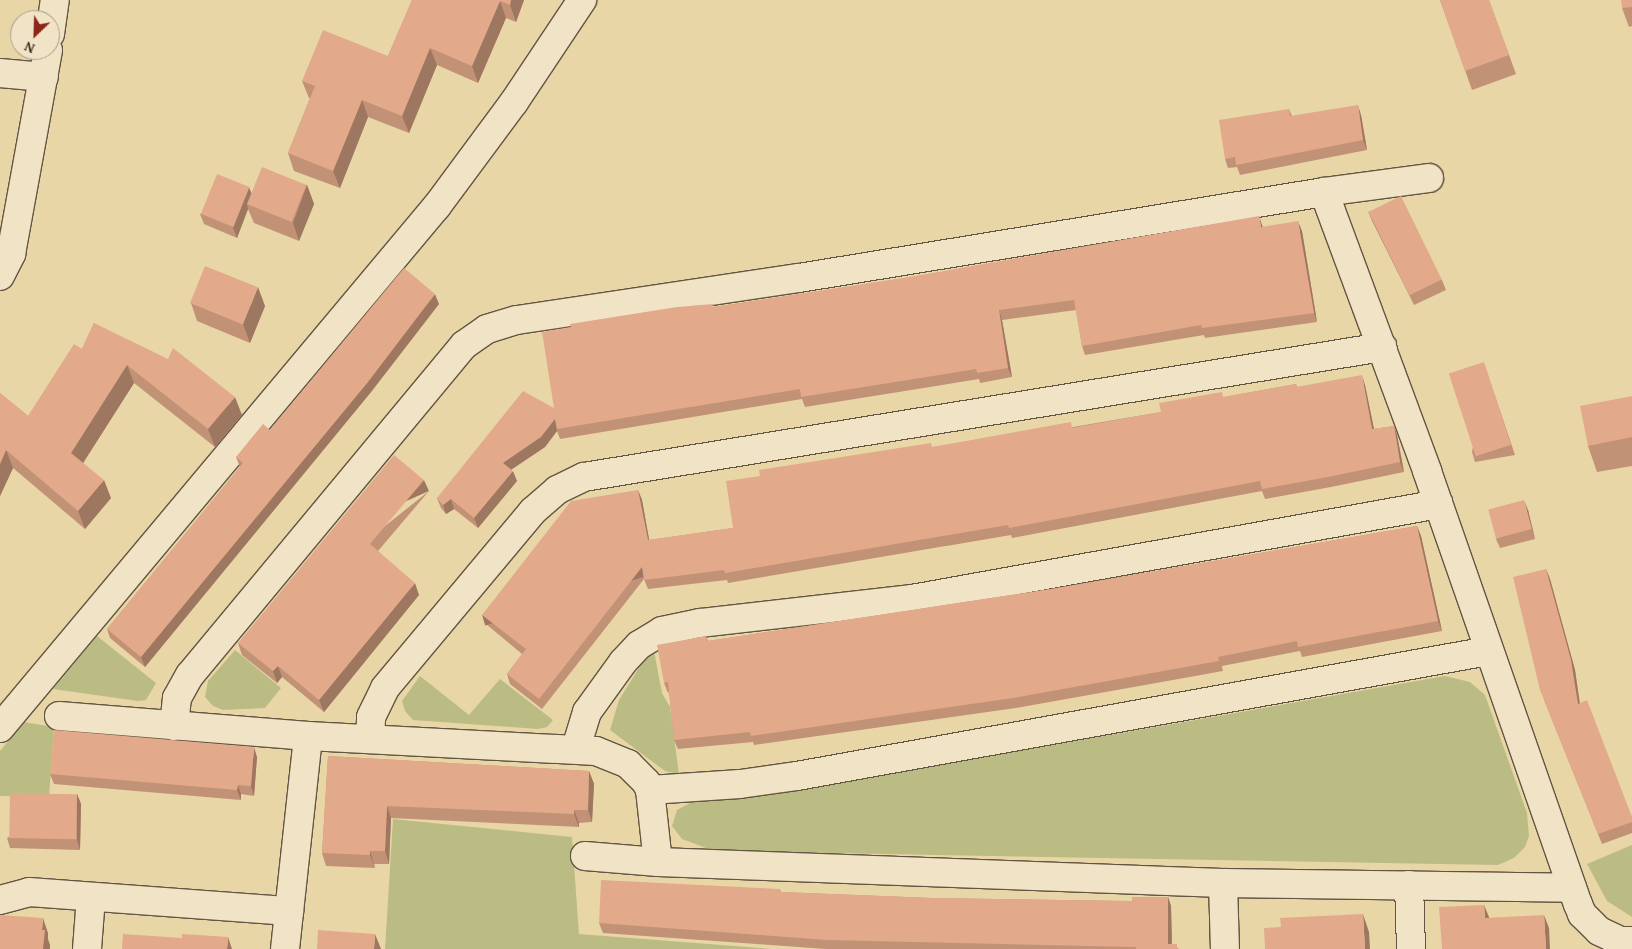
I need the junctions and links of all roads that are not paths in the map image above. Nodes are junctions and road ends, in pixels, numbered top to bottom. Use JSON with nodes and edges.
{"nodes":[{"id":1,"x":582,"y":0,"type":"edge"},
{"id":2,"x":47,"y":60,"type":"edge"},
{"id":3,"x":0,"y":73,"type":"edge"},
{"id":4,"x":44,"y":77,"type":"junction"},
{"id":5,"x":1429,"y":178,"type":"dead end"},
{"id":6,"x":1324,"y":192,"type":"junction"},
{"id":7,"x":0,"y":276,"type":"edge"},
{"id":8,"x":1382,"y":347,"type":"junction"},
{"id":9,"x":1439,"y":504,"type":"junction"},
{"id":10,"x":1488,"y":651,"type":"junction"},
{"id":11,"x":59,"y":716,"type":"dead end"},
{"id":12,"x":174,"y":726,"type":"junction"},
{"id":13,"x":0,"y":728,"type":"edge"},
{"id":14,"x":308,"y":736,"type":"junction"},
{"id":15,"x":370,"y":739,"type":"junction"},
{"id":16,"x":576,"y":748,"type":"junction"},
{"id":17,"x":650,"y":790,"type":"junction"},
{"id":18,"x":585,"y":856,"type":"dead end"},
{"id":19,"x":658,"y":862,"type":"junction"},
{"id":20,"x":1223,"y":883,"type":"junction"},
{"id":21,"x":1409,"y":885,"type":"junction"},
{"id":22,"x":1572,"y":888,"type":"junction"},
{"id":23,"x":92,"y":896,"type":"junction"},
{"id":24,"x":0,"y":900,"type":"edge"},
{"id":25,"x":289,"y":911,"type":"junction"},
{"id":26,"x":1632,"y":941,"type":"edge"},
{"id":27,"x":87,"y":949,"type":"edge"},
{"id":28,"x":285,"y":949,"type":"edge"},
{"id":29,"x":1225,"y":949,"type":"edge"},
{"id":30,"x":1411,"y":949,"type":"edge"}],
"edges":[{"from":1,"to":13,"type":"street"},
{"from":2,"to":4,"type":"street"},
{"from":3,"to":4,"type":"street"},
{"from":4,"to":7,"type":"street"},
{"from":5,"to":6,"type":"street"},
{"from":6,"to":8,"type":"street"},
{"from":6,"to":12,"type":"street"},
{"from":8,"to":9,"type":"street"},
{"from":8,"to":15,"type":"street"},
{"from":9,"to":10,"type":"street"},
{"from":9,"to":16,"type":"street"},
{"from":10,"to":17,"type":"street"},
{"from":10,"to":22,"type":"street"},
{"from":11,"to":12,"type":"street"},
{"from":12,"to":14,"type":"street"},
{"from":14,"to":15,"type":"street"},
{"from":14,"to":25,"type":"street"},
{"from":15,"to":16,"type":"street"},
{"from":16,"to":17,"type":"street"},
{"from":17,"to":19,"type":"street"},
{"from":18,"to":19,"type":"street"},
{"from":19,"to":20,"type":"street"},
{"from":20,"to":21,"type":"street"},
{"from":20,"to":29,"type":"street"},
{"from":21,"to":22,"type":"street"},
{"from":21,"to":30,"type":"street"},
{"from":22,"to":26,"type":"street"},
{"from":23,"to":24,"type":"street"},
{"from":23,"to":25,"type":"street"},
{"from":23,"to":27,"type":"street"},
{"from":25,"to":28,"type":"street"}]}
